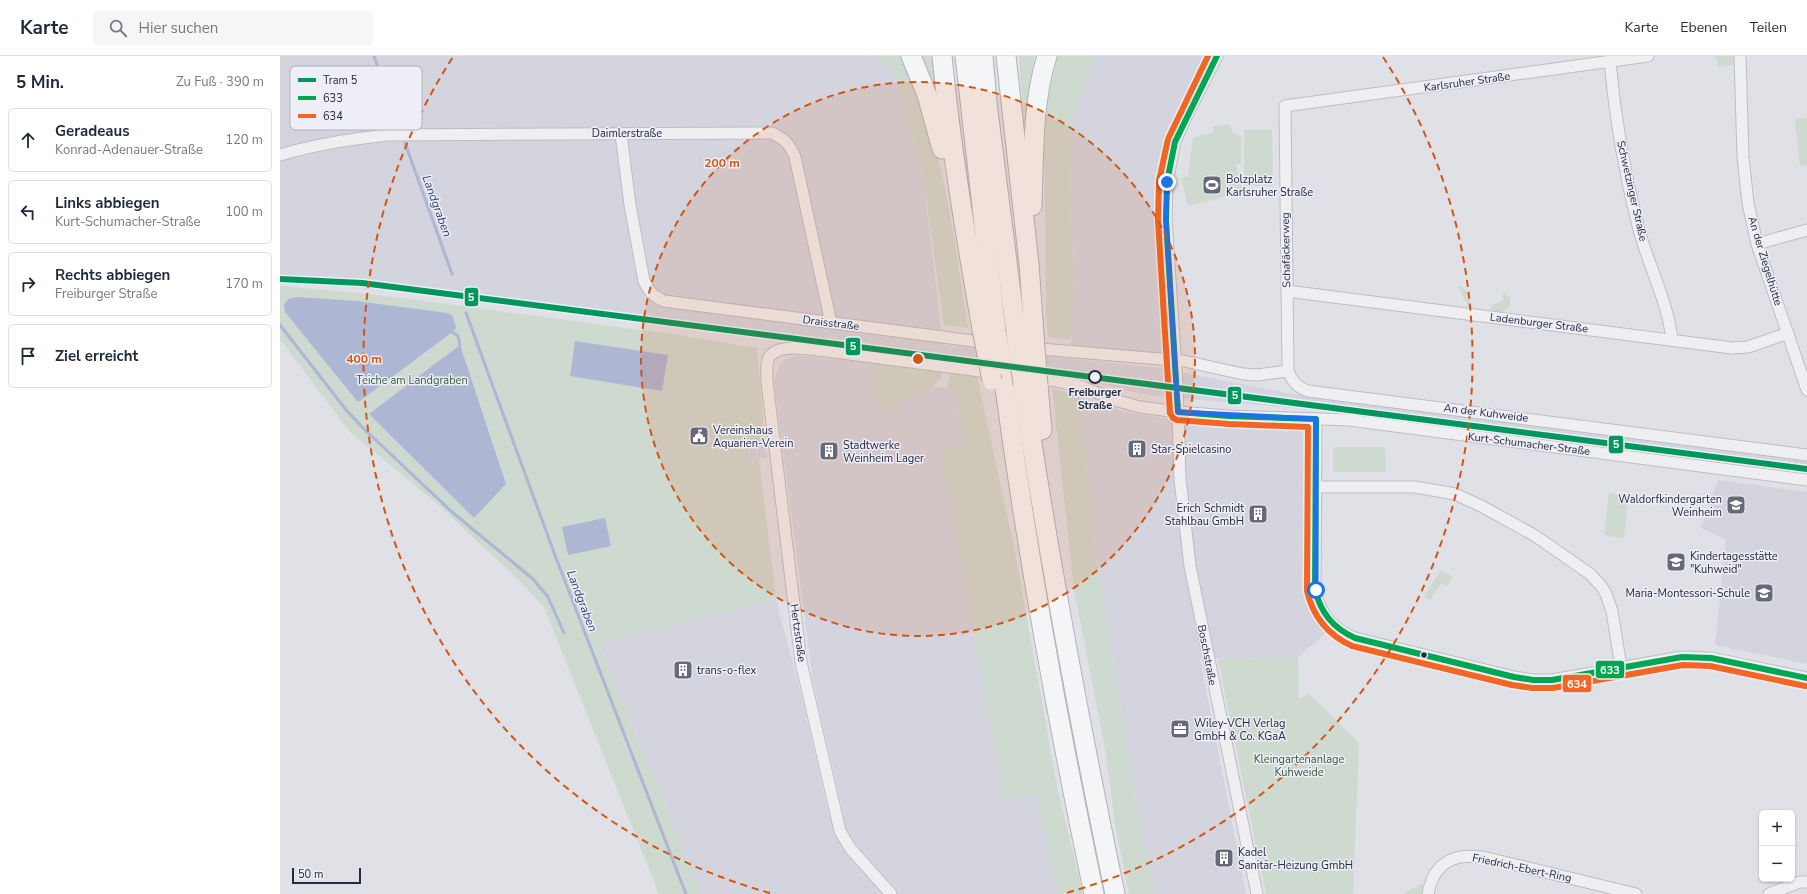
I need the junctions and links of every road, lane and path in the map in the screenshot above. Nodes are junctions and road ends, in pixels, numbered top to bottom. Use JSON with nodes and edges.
{"nodes":[{"id":1,"x":911,"y":56,"type":"edge"},
{"id":2,"x":942,"y":56,"type":"edge"},
{"id":3,"x":965,"y":56,"type":"edge"},
{"id":4,"x":983,"y":56,"type":"edge"},
{"id":5,"x":1006,"y":56,"type":"edge"},
{"id":6,"x":1047,"y":56,"type":"edge"},
{"id":7,"x":1217,"y":56,"type":"edge"},
{"id":8,"x":1648,"y":56,"type":"edge"},
{"id":9,"x":1740,"y":56,"type":"edge"},
{"id":10,"x":1610,"y":62,"type":"junction"},
{"id":11,"x":1285,"y":106,"type":"joint"},
{"id":12,"x":621,"y":134,"type":"junction"},
{"id":13,"x":280,"y":155,"type":"edge"},
{"id":14,"x":964,"y":226,"type":"junction"},
{"id":15,"x":1807,"y":230,"type":"edge"},
{"id":16,"x":1757,"y":244,"type":"junction"},
{"id":17,"x":1029,"y":264,"type":"junction"},
{"id":18,"x":1287,"y":291,"type":"junction"},
{"id":19,"x":831,"y":323,"type":"junction"},
{"id":20,"x":989,"y":330,"type":"junction"},
{"id":21,"x":1788,"y":332,"type":"junction"},
{"id":22,"x":1025,"y":334,"type":"junction"},
{"id":23,"x":1672,"y":340,"type":"junction"},
{"id":24,"x":773,"y":352,"type":"joint"},
{"id":25,"x":1175,"y":360,"type":"junction"},
{"id":26,"x":1802,"y":361,"type":"edge"},
{"id":27,"x":1288,"y":371,"type":"junction"},
{"id":28,"x":1807,"y":390,"type":"edge"},
{"id":29,"x":1178,"y":412,"type":"junction"},
{"id":30,"x":1316,"y":419,"type":"junction"},
{"id":31,"x":1807,"y":455,"type":"edge"},
{"id":32,"x":1807,"y":480,"type":"edge"},
{"id":33,"x":1315,"y":487,"type":"junction"},
{"id":34,"x":1621,"y":667,"type":"junction"},
{"id":35,"x":1807,"y":678,"type":"edge"},
{"id":36,"x":1807,"y":882,"type":"edge"},
{"id":37,"x":891,"y":894,"type":"edge"},
{"id":38,"x":1094,"y":894,"type":"edge"},
{"id":39,"x":1115,"y":894,"type":"edge"},
{"id":40,"x":1257,"y":894,"type":"edge"},
{"id":41,"x":1428,"y":894,"type":"edge"},
{"id":42,"x":1636,"y":894,"type":"edge"},
{"id":43,"x":1769,"y":894,"type":"edge"}],
"edges":[{"from":1,"to":14,"type":"highway"},
{"from":2,"to":14,"type":"highway"},
{"from":3,"to":20,"type":"highway"},
{"from":4,"to":22,"type":"highway"},
{"from":5,"to":17,"type":"highway"},
{"from":6,"to":17,"type":"highway"},
{"from":7,"to":25,"type":"street"},
{"from":8,"to":10,"type":"street","name":"Karlsruher Straße"},
{"from":9,"to":16,"type":"street","name":"An der Ziegelhütte"},
{"from":10,"to":11,"type":"street","name":"Karlsruher Straße"},
{"from":10,"to":23,"type":"street","name":"Schwetzinger Straße"},
{"from":11,"to":18,"type":"street","name":"Schafäckerweg"},
{"from":12,"to":13,"type":"street","name":"Daimlerstraße"},
{"from":12,"to":19,"type":"street","name":"Draisstraße"},
{"from":12,"to":19,"type":"street","name":"Daimlerstraße"},
{"from":14,"to":20,"type":"highway"},
{"from":15,"to":16,"type":"street"},
{"from":16,"to":21,"type":"street","name":"An der Ziegelhütte"},
{"from":17,"to":22,"type":"highway"},
{"from":18,"to":23,"type":"street","name":"Ladenburger Straße"},
{"from":18,"to":27,"type":"street","name":"Schafäckerweg"},
{"from":19,"to":25,"type":"street","name":"Draisstraße"},
{"from":20,"to":38,"type":"highway","bridge":true},
{"from":21,"to":23,"type":"street","name":"Ladenburger Straße"},
{"from":21,"to":26,"type":"street","name":"An der Ziegelhütte"},
{"from":22,"to":39,"type":"highway","bridge":true},
{"from":24,"to":29,"type":"street","name":"Kurt-Schumacher-Straße"},
{"from":24,"to":37,"type":"street","name":"Hertzstraße"},
{"from":25,"to":27,"type":"street"},
{"from":25,"to":29,"type":"street"},
{"from":26,"to":28,"type":"street","name":"An der Ziegelhütte"},
{"from":27,"to":31,"type":"street","name":"An der Kuhweide"},
{"from":29,"to":30,"type":"street","name":"Kurt-Schumacher-Straße"},
{"from":29,"to":40,"type":"street","name":"Boschstraße"},
{"from":30,"to":32,"type":"street","name":"Kurt-Schumacher-Straße"},
{"from":30,"to":33,"type":"street"},
{"from":33,"to":34,"type":"street"},
{"from":33,"to":34,"type":"street"},
{"from":34,"to":35,"type":"street"},
{"from":36,"to":43,"type":"street"},
{"from":41,"to":42,"type":"street","name":"Friedrich-Ebert-Ring"}]}
